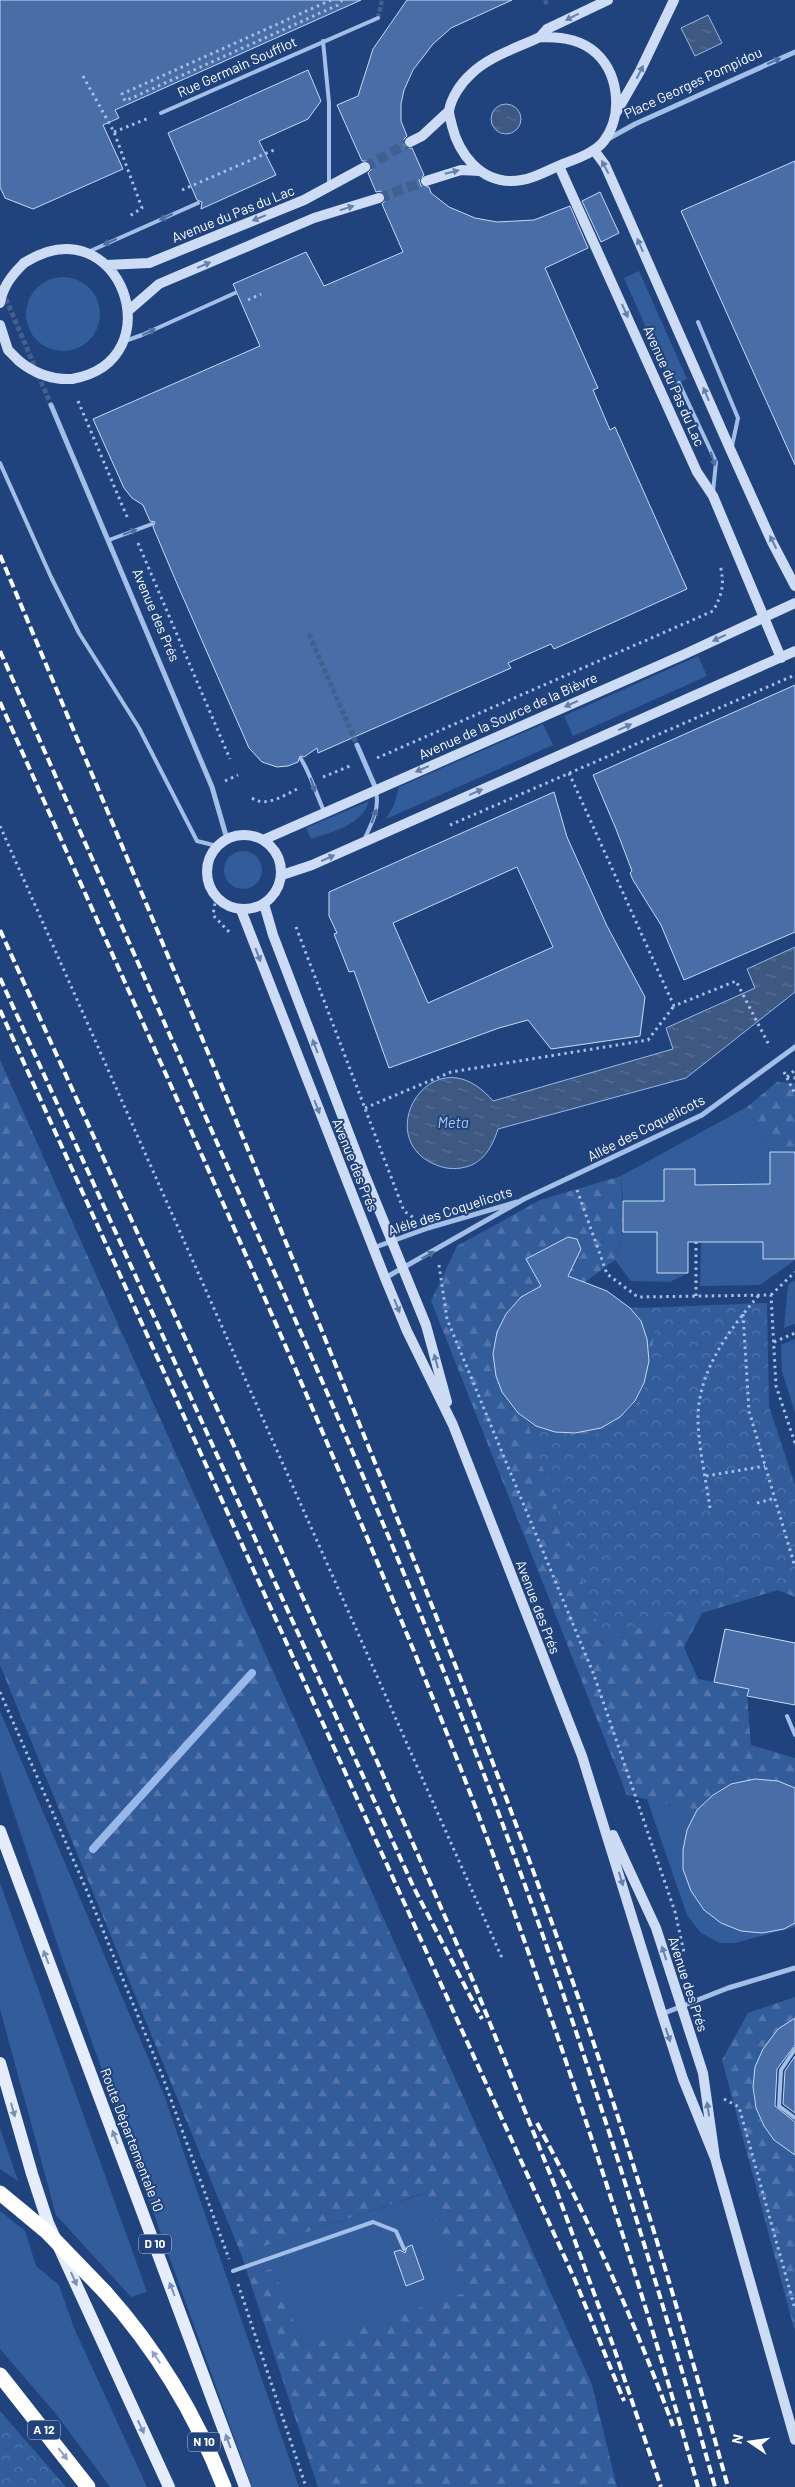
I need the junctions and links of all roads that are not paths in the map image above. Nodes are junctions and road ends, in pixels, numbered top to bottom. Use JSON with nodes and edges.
{"nodes":[{"id":1,"x":608,"y":0,"type":"edge"},
{"id":2,"x":674,"y":0,"type":"edge"},
{"id":3,"x":378,"y":18,"type":"dead end"},
{"id":4,"x":540,"y":37,"type":"junction"},
{"id":5,"x":323,"y":41,"type":"junction"},
{"id":6,"x":795,"y":52,"type":"edge"},
{"id":7,"x":449,"y":111,"type":"junction"},
{"id":8,"x":161,"y":113,"type":"road end"},
{"id":9,"x":615,"y":114,"type":"junction"},
{"id":10,"x":410,"y":142,"type":"tunnel mouth"},
{"id":11,"x":603,"y":142,"type":"junction"},
{"id":12,"x":594,"y":150,"type":"junction"},
{"id":13,"x":559,"y":166,"type":"junction"},
{"id":14,"x":365,"y":167,"type":"tunnel mouth"},
{"id":15,"x":480,"y":171,"type":"junction"},
{"id":16,"x":426,"y":181,"type":"tunnel mouth"},
{"id":17,"x":329,"y":186,"type":"junction"},
{"id":18,"x":379,"y":198,"type":"tunnel mouth"},
{"id":19,"x":198,"y":203,"type":"dead end"},
{"id":20,"x":86,"y":253,"type":"junction"},
{"id":21,"x":106,"y":265,"type":"junction"},
{"id":22,"x":235,"y":292,"type":"dead end"},
{"id":23,"x":0,"y":304,"type":"edge"},
{"id":24,"x":128,"y":311,"type":"junction"},
{"id":25,"x":698,"y":322,"type":"dead end"},
{"id":26,"x":0,"y":325,"type":"edge"},
{"id":27,"x":123,"y":341,"type":"junction"},
{"id":28,"x":4,"y":350,"type":"edge"},
{"id":29,"x":679,"y":382,"type":"dead end"},
{"id":30,"x":51,"y":405,"type":"tunnel mouth"},
{"id":31,"x":731,"y":451,"type":"junction"},
{"id":32,"x":0,"y":463,"type":"edge"},
{"id":33,"x":713,"y":496,"type":"junction"},
{"id":34,"x":152,"y":524,"type":"dead end"},
{"id":35,"x":109,"y":540,"type":"junction"},
{"id":36,"x":795,"y":586,"type":"edge"},
{"id":37,"x":795,"y":603,"type":"edge"},
{"id":38,"x":764,"y":618,"type":"junction"},
{"id":39,"x":795,"y":651,"type":"edge"},
{"id":40,"x":781,"y":658,"type":"junction"},
{"id":41,"x":357,"y":745,"type":"tunnel mouth"},
{"id":42,"x":301,"y":759,"type":"dead end"},
{"id":43,"x":376,"y":789,"type":"junction"},
{"id":44,"x":324,"y":811,"type":"junction"},
{"id":45,"x":227,"y":839,"type":"junction"},
{"id":46,"x":263,"y":840,"type":"junction"},
{"id":47,"x":364,"y":842,"type":"junction"},
{"id":48,"x":217,"y":846,"type":"junction"},
{"id":49,"x":282,"y":875,"type":"junction"},
{"id":50,"x":264,"y":904,"type":"junction"},
{"id":51,"x":241,"y":910,"type":"junction"},
{"id":52,"x":795,"y":1047,"type":"edge"},
{"id":53,"x":524,"y":1200,"type":"junction"},
{"id":54,"x":392,"y":1241,"type":"junction"},
{"id":55,"x":373,"y":1248,"type":"junction"},
{"id":56,"x":403,"y":1269,"type":"junction"},
{"id":57,"x":385,"y":1278,"type":"junction"},
{"id":58,"x":453,"y":1425,"type":"junction"},
{"id":59,"x":787,"y":1716,"type":"dead end"},
{"id":60,"x":795,"y":1735,"type":"edge"},
{"id":61,"x":596,"y":1799,"type":"junction"},
{"id":62,"x":0,"y":1832,"type":"edge"},
{"id":63,"x":795,"y":1968,"type":"edge"},
{"id":64,"x":681,"y":2008,"type":"junction"},
{"id":65,"x":662,"y":2014,"type":"junction"},
{"id":66,"x":795,"y":2049,"type":"edge"},
{"id":67,"x":0,"y":2063,"type":"edge"},
{"id":68,"x":795,"y":2118,"type":"edge"},
{"id":69,"x":715,"y":2158,"type":"junction"},
{"id":70,"x":0,"y":2193,"type":"edge"},
{"id":71,"x":404,"y":2248,"type":"dead end"},
{"id":72,"x":233,"y":2271,"type":"road end"},
{"id":73,"x":0,"y":2375,"type":"edge"},
{"id":74,"x":795,"y":2440,"type":"edge"},
{"id":75,"x":88,"y":2487,"type":"edge"},
{"id":76,"x":169,"y":2487,"type":"edge"},
{"id":77,"x":224,"y":2487,"type":"edge"},
{"id":78,"x":245,"y":2487,"type":"edge"}],
"edges":[{"from":1,"to":4,"type":"main road","one_way":true},
{"from":9,"to":2,"type":"main road","name":"Place Georges Pompidou","one_way":true},
{"from":3,"to":5,"type":"lane","name":"Rue Germain Soufflot"},
{"from":4,"to":7,"type":"main road"},
{"from":4,"to":9,"type":"main road","name":"Place Georges Pompidou"},
{"from":5,"to":8,"type":"lane","name":"Rue Germain Soufflot"},
{"from":5,"to":17,"type":"lane"},
{"from":11,"to":6,"type":"street","name":"Place Georges Pompidou","one_way":true},
{"from":7,"to":10,"type":"main road"},
{"from":7,"to":15,"type":"main road","name":"Place Georges Pompidou"},
{"from":9,"to":11,"type":"main road","name":"Place Georges Pompidou"},
{"from":11,"to":12,"type":"main road","name":"Place Georges Pompidou"},
{"from":12,"to":13,"type":"main road","name":"Place Georges Pompidou"},
{"from":31,"to":12,"type":"main road","name":"Avenue du Pas du Lac","one_way":true},
{"from":13,"to":15,"type":"main road","name":"Place Georges Pompidou"},
{"from":13,"to":33,"type":"main road","name":"Avenue du Pas du Lac","one_way":true},
{"from":14,"to":17,"type":"main road","name":"Avenue du Pas du Lac"},
{"from":16,"to":15,"type":"main road","one_way":true},
{"from":17,"to":21,"type":"main road","name":"Avenue du Pas du Lac","one_way":true},
{"from":24,"to":18,"type":"main road","one_way":true},
{"from":19,"to":20,"type":"lane","one_way":true},
{"from":20,"to":21,"type":"main road"},
{"from":20,"to":23,"type":"main road","bridge":true},
{"from":21,"to":24,"type":"main road"},
{"from":27,"to":22,"type":"lane","one_way":true},
{"from":24,"to":27,"type":"main road"},
{"from":25,"to":31,"type":"lane"},
{"from":26,"to":28,"type":"main road"},
{"from":27,"to":28,"type":"main road","bridge":true},
{"from":29,"to":33,"type":"lane","one_way":true},
{"from":30,"to":35,"type":"street","name":"Avenue des Prés"},
{"from":36,"to":31,"type":"main road","name":"Avenue du Pas du Lac","one_way":true},
{"from":32,"to":48,"type":"lane"},
{"from":33,"to":38,"type":"main road","name":"Avenue du Pas du Lac"},
{"from":35,"to":34,"type":"lane","one_way":true},
{"from":35,"to":45,"type":"street","name":"Avenue des Prés"},
{"from":37,"to":38,"type":"main road","name":"Avenue de la Source de la Bièvre"},
{"from":38,"to":40,"type":"main road","name":"Avenue du Pas du Lac"},
{"from":38,"to":43,"type":"main road","name":"Avenue de la Source de la Bièvre","one_way":true},
{"from":39,"to":40,"type":"main road"},
{"from":47,"to":40,"type":"main road","one_way":true},
{"from":41,"to":43,"type":"street"},
{"from":42,"to":44,"type":"lane","one_way":true},
{"from":43,"to":44,"type":"main road","name":"Avenue de la Source de la Bièvre"},
{"from":47,"to":43,"type":"lane","one_way":true},
{"from":44,"to":46,"type":"main road","name":"Avenue de la Source de la Bièvre"},
{"from":45,"to":46,"type":"main road"},
{"from":45,"to":48,"type":"main road"},
{"from":46,"to":49,"type":"main road"},
{"from":49,"to":47,"type":"main road","one_way":true},
{"from":48,"to":51,"type":"main road"},
{"from":49,"to":50,"type":"main road"},
{"from":50,"to":51,"type":"main road"},
{"from":54,"to":50,"type":"main road","name":"Avenue des Prés","one_way":true},
{"from":51,"to":55,"type":"main road","name":"Avenue des Prés","one_way":true},
{"from":52,"to":53,"type":"street","name":"Allée des Coquelicots"},
{"from":53,"to":54,"type":"street","name":"Aléle des Coquelicots"},
{"from":56,"to":53,"type":"street","name":"Aléle des Coquelicots","one_way":true},
{"from":54,"to":55,"type":"street","name":"Aléle des Coquelicots"},
{"from":54,"to":56,"type":"main road","name":"Avenue des Prés"},
{"from":55,"to":57,"type":"main road","name":"Avenue des Prés"},
{"from":56,"to":57,"type":"street","name":"Aléle des Coquelicots"},
{"from":58,"to":56,"type":"main road","name":"Avenue des Prés","one_way":true},
{"from":57,"to":58,"type":"main road","name":"Avenue des Prés","one_way":true},
{"from":58,"to":61,"type":"main road","name":"Avenue des Prés"},
{"from":59,"to":60,"type":"lane"},
{"from":64,"to":61,"type":"main road","name":"Avenue des Prés","one_way":true},
{"from":61,"to":65,"type":"main road","name":"Avenue des Prés","one_way":true},
{"from":78,"to":62,"type":"main road","name":"Route Départementale 10","number":"D 10","one_way":true},
{"from":63,"to":64,"type":"street"},
{"from":64,"to":65,"type":"street"},
{"from":69,"to":64,"type":"main road","name":"Avenue des Prés","one_way":true},
{"from":65,"to":69,"type":"main road","name":"Avenue des Prés","one_way":true},
{"from":66,"to":68,"type":"lane"},
{"from":67,"to":76,"type":"main road","one_way":true},
{"from":69,"to":74,"type":"main road","name":"Avenue des Prés"},
{"from":77,"to":70,"type":"highway","number":"N 10","one_way":true,"bridge":true},
{"from":71,"to":72,"type":"lane"},
{"from":73,"to":75,"type":"highway","number":"A 12","one_way":true}]}
